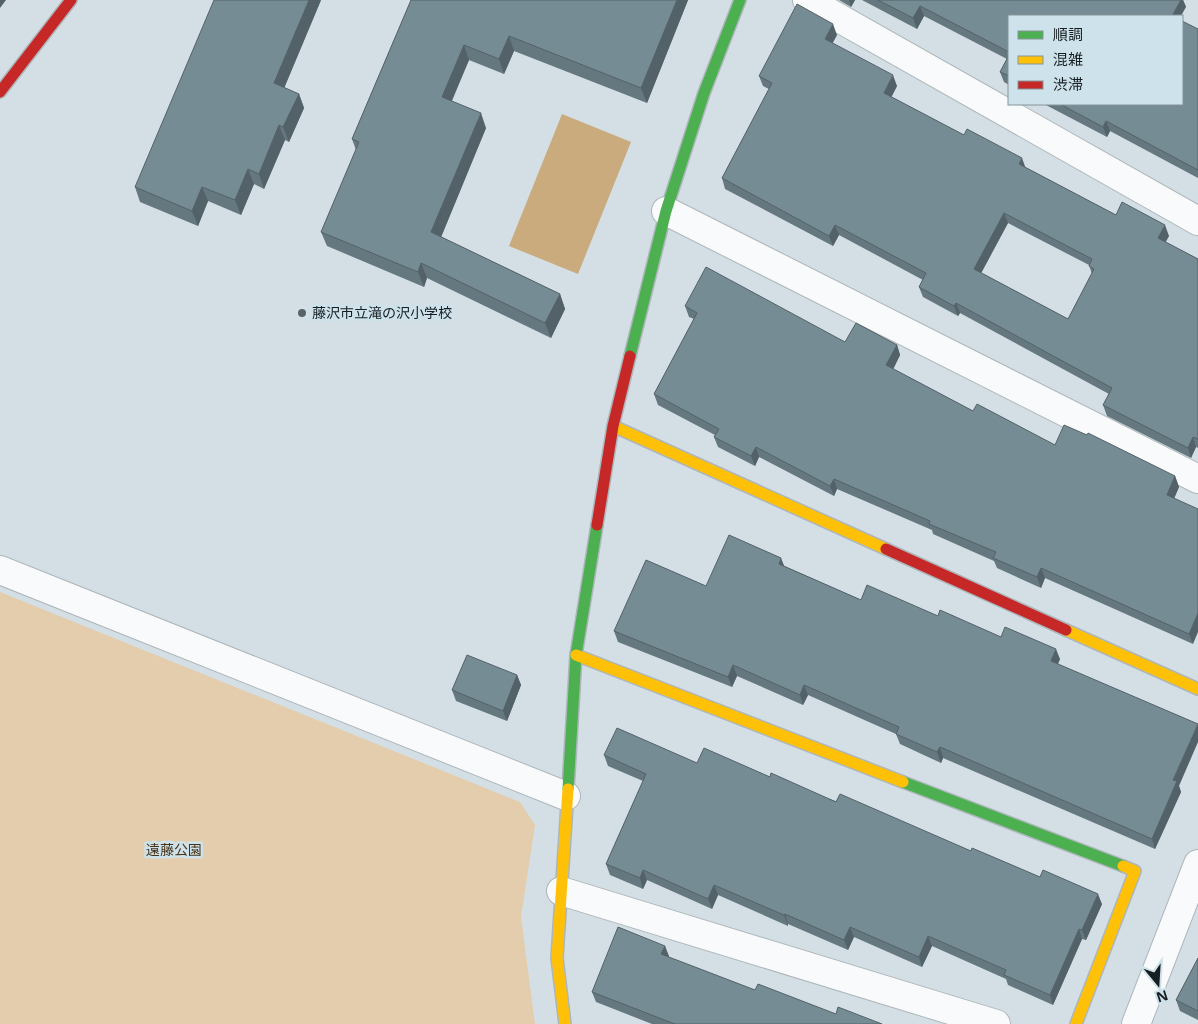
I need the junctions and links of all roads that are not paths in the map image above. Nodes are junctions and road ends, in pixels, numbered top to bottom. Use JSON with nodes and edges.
{"nodes":[{"id":1,"x":72,"y":0,"type":"edge"},
{"id":2,"x":740,"y":0,"type":"edge"},
{"id":3,"x":807,"y":0,"type":"edge"},
{"id":4,"x":0,"y":92,"type":"edge"},
{"id":5,"x":666,"y":211,"type":"junction"},
{"id":6,"x":1198,"y":220,"type":"edge"},
{"id":7,"x":613,"y":426,"type":"junction"},
{"id":8,"x":1198,"y":478,"type":"edge"},
{"id":9,"x":0,"y":570,"type":"edge"},
{"id":10,"x":576,"y":655,"type":"junction"},
{"id":11,"x":1198,"y":689,"type":"edge"},
{"id":12,"x":566,"y":796,"type":"junction"},
{"id":13,"x":1198,"y":864,"type":"edge"},
{"id":14,"x":561,"y":891,"type":"junction"},
{"id":15,"x":565,"y":1024,"type":"edge"},
{"id":16,"x":996,"y":1024,"type":"edge"},
{"id":17,"x":1076,"y":1024,"type":"edge"},
{"id":18,"x":1136,"y":1024,"type":"edge"}],
"edges":[{"from":1,"to":4,"type":"street"},
{"from":2,"to":5,"type":"street"},
{"from":3,"to":6,"type":"street"},
{"from":5,"to":7,"type":"street"},
{"from":5,"to":8,"type":"street"},
{"from":7,"to":10,"type":"street"},
{"from":7,"to":11,"type":"street"},
{"from":9,"to":12,"type":"street"},
{"from":10,"to":12,"type":"street"},
{"from":10,"to":17,"type":"street"},
{"from":12,"to":14,"type":"street"},
{"from":13,"to":18,"type":"street"},
{"from":14,"to":15,"type":"street"},
{"from":14,"to":16,"type":"street"}]}
